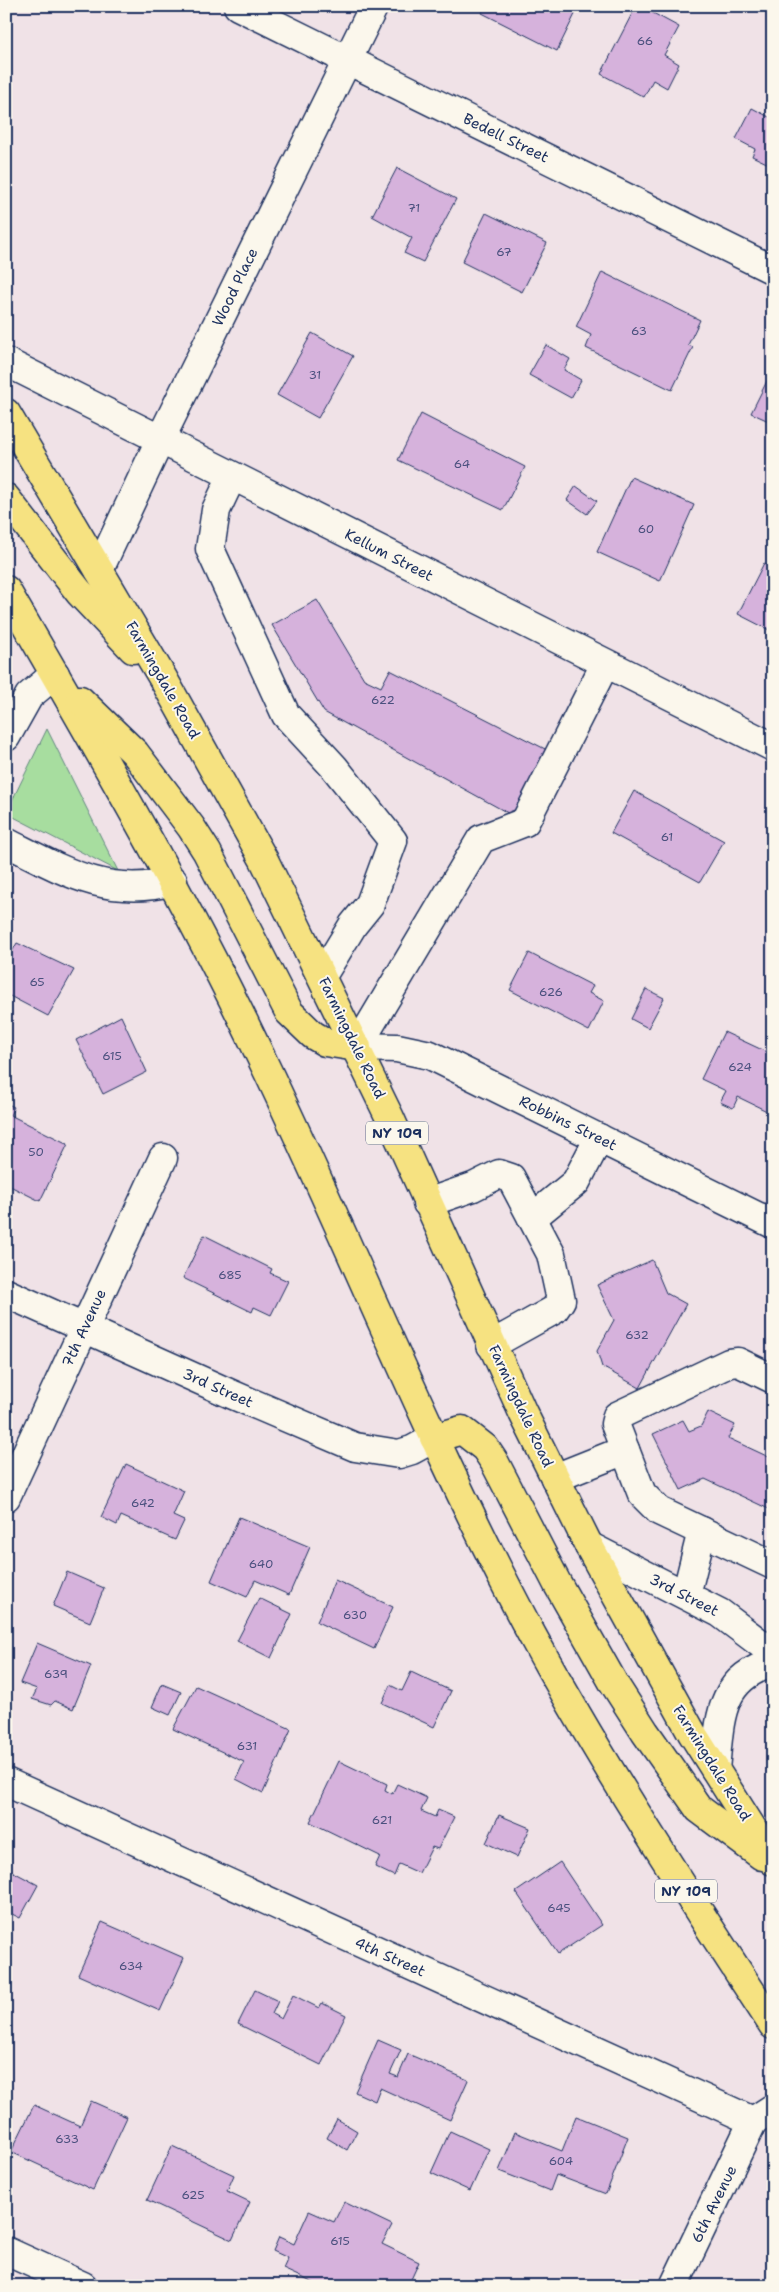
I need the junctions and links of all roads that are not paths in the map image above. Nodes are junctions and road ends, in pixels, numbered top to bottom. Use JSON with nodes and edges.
{"nodes":[{"id":1,"x":238,"y":6,"type":"edge"},
{"id":2,"x":374,"y":6,"type":"edge"},
{"id":3,"x":347,"y":60,"type":"junction"},
{"id":4,"x":773,"y":270,"type":"edge"},
{"id":5,"x":6,"y":362,"type":"edge"},
{"id":6,"x":6,"y":413,"type":"edge"},
{"id":7,"x":160,"y":440,"type":"junction"},
{"id":8,"x":232,"y":476,"type":"junction"},
{"id":9,"x":6,"y":498,"type":"edge"},
{"id":10,"x":100,"y":570,"type":"junction"},
{"id":11,"x":6,"y":590,"type":"edge"},
{"id":12,"x":605,"y":664,"type":"junction"},
{"id":13,"x":55,"y":674,"type":"junction"},
{"id":14,"x":164,"y":680,"type":"junction"},
{"id":15,"x":6,"y":737,"type":"edge"},
{"id":16,"x":773,"y":747,"type":"edge"},
{"id":17,"x":6,"y":842,"type":"edge"},
{"id":18,"x":172,"y":881,"type":"junction"},
{"id":19,"x":322,"y":976,"type":"junction"},
{"id":20,"x":356,"y":1047,"type":"junction"},
{"id":21,"x":599,"y":1138,"type":"junction"},
{"id":22,"x":163,"y":1158,"type":"dead end"},
{"id":23,"x":428,"y":1203,"type":"junction"},
{"id":24,"x":532,"y":1218,"type":"junction"},
{"id":25,"x":773,"y":1224,"type":"edge"},
{"id":26,"x":6,"y":1292,"type":"edge"},
{"id":27,"x":84,"y":1328,"type":"junction"},
{"id":28,"x":492,"y":1345,"type":"junction"},
{"id":29,"x":773,"y":1378,"type":"edge"},
{"id":30,"x":434,"y":1438,"type":"junction"},
{"id":31,"x":625,"y":1450,"type":"junction"},
{"id":32,"x":555,"y":1478,"type":"junction"},
{"id":33,"x":6,"y":1498,"type":"edge"},
{"id":34,"x":702,"y":1531,"type":"junction"},
{"id":35,"x":588,"y":1546,"type":"junction"},
{"id":36,"x":773,"y":1565,"type":"edge"},
{"id":37,"x":686,"y":1595,"type":"junction"},
{"id":38,"x":773,"y":1653,"type":"edge"},
{"id":39,"x":773,"y":1663,"type":"edge"},
{"id":40,"x":715,"y":1769,"type":"junction"},
{"id":41,"x":6,"y":1782,"type":"edge"},
{"id":42,"x":773,"y":1861,"type":"edge"},
{"id":43,"x":773,"y":1865,"type":"edge"},
{"id":44,"x":773,"y":2025,"type":"edge"},
{"id":45,"x":763,"y":2115,"type":"edge"},
{"id":46,"x":6,"y":2251,"type":"edge"},
{"id":47,"x":84,"y":2286,"type":"edge"},
{"id":48,"x":674,"y":2286,"type":"edge"}],
"edges":[{"from":1,"to":3,"type":"street","name":"Bedell Street"},
{"from":2,"to":3,"type":"street","name":"Wood Place"},
{"from":3,"to":4,"type":"street","name":"Bedell Street"},
{"from":3,"to":7,"type":"street","name":"Wood Place"},
{"from":5,"to":7,"type":"street","name":"Kellum Street"},
{"from":6,"to":10,"type":"main road","name":"Farmingdale Road","number":"NY 109"},
{"from":7,"to":8,"type":"street","name":"Kellum Street"},
{"from":7,"to":10,"type":"street","name":"Wood Place"},
{"from":8,"to":12,"type":"street","name":"Kellum Street"},
{"from":8,"to":19,"type":"street"},
{"from":9,"to":14,"type":"main road"},
{"from":10,"to":14,"type":"main road","name":"Farmingdale Road","number":"NY 109"},
{"from":11,"to":13,"type":"main road","number":"NY 109"},
{"from":12,"to":16,"type":"street","name":"Kellum Street"},
{"from":12,"to":20,"type":"street"},
{"from":13,"to":15,"type":"street"},
{"from":13,"to":18,"type":"main road","number":"NY 109"},
{"from":13,"to":20,"type":"main road"},
{"from":14,"to":19,"type":"main road","name":"Farmingdale Road","number":"NY 109"},
{"from":17,"to":18,"type":"street"},
{"from":18,"to":30,"type":"main road","number":"NY 109"},
{"from":19,"to":20,"type":"main road","name":"Farmingdale Road","number":"NY 109"},
{"from":20,"to":21,"type":"street","name":"Robbins Street"},
{"from":20,"to":23,"type":"main road","name":"Farmingdale Road","number":"NY 109"},
{"from":21,"to":24,"type":"street"},
{"from":21,"to":25,"type":"street","name":"Robbins Street"},
{"from":22,"to":27,"type":"street","name":"7th Avenue"},
{"from":23,"to":24,"type":"street"},
{"from":23,"to":28,"type":"main road","name":"Farmingdale Road","number":"NY 109"},
{"from":24,"to":28,"type":"street"},
{"from":26,"to":27,"type":"street","name":"3rd Street"},
{"from":27,"to":30,"type":"street","name":"3rd Street"},
{"from":27,"to":33,"type":"street","name":"7th Avenue"},
{"from":28,"to":32,"type":"main road","name":"Farmingdale Road","number":"NY 109"},
{"from":29,"to":31,"type":"street"},
{"from":30,"to":43,"type":"main road"},
{"from":30,"to":44,"type":"main road","number":"NY 109"},
{"from":31,"to":32,"type":"street"},
{"from":31,"to":34,"type":"street"},
{"from":32,"to":35,"type":"main road","name":"Farmingdale Road","number":"NY 109"},
{"from":34,"to":36,"type":"street"},
{"from":34,"to":37,"type":"street"},
{"from":35,"to":37,"type":"street","name":"3rd Street"},
{"from":35,"to":40,"type":"main road","name":"Farmingdale Road","number":"NY 109"},
{"from":37,"to":38,"type":"street","name":"3rd Street"},
{"from":39,"to":40,"type":"street"},
{"from":40,"to":42,"type":"main road","name":"Farmingdale Road","number":"NY 109"},
{"from":41,"to":45,"type":"street","name":"4th Street"},
{"from":45,"to":48,"type":"street","name":"6th Avenue"},
{"from":46,"to":47,"type":"street"}]}
